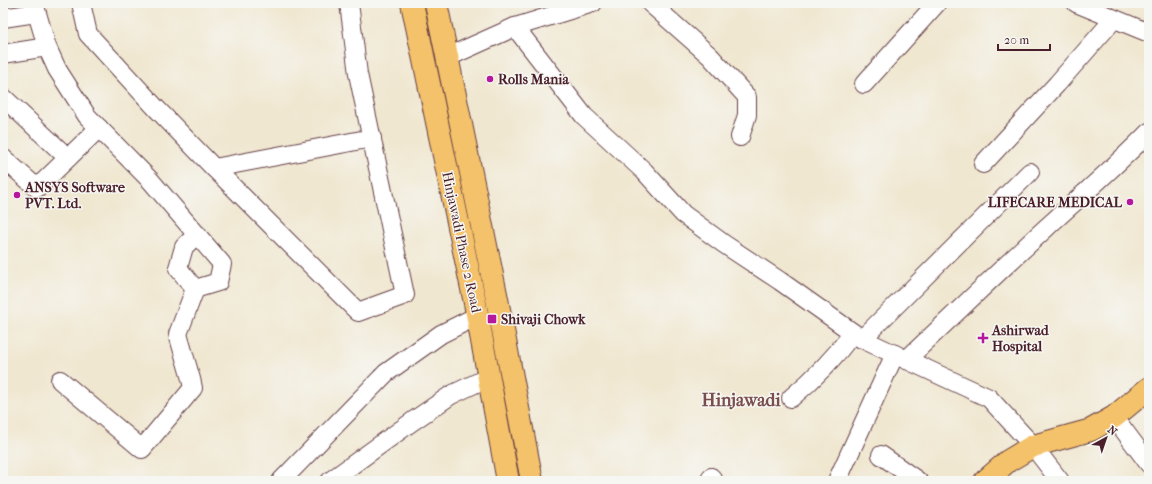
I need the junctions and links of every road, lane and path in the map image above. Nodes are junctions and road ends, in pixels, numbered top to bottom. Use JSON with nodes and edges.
{"nodes":[{"id":1,"x":81,"y":3,"type":"edge"},
{"id":2,"x":349,"y":3,"type":"edge"},
{"id":3,"x":412,"y":3,"type":"edge"},
{"id":4,"x":436,"y":3,"type":"edge"},
{"id":5,"x":593,"y":3,"type":"edge"},
{"id":6,"x":650,"y":3,"type":"edge"},
{"id":7,"x":937,"y":3,"type":"edge"},
{"id":8,"x":1076,"y":3,"type":"edge"},
{"id":9,"x":35,"y":8,"type":"edge"},
{"id":10,"x":1110,"y":12,"type":"edge"},
{"id":11,"x":3,"y":18,"type":"edge"},
{"id":12,"x":515,"y":27,"type":"junction"},
{"id":13,"x":1149,"y":33,"type":"edge"},
{"id":14,"x":47,"y":47,"type":"junction"},
{"id":15,"x":3,"y":54,"type":"edge"},
{"id":16,"x":448,"y":57,"type":"junction"},
{"id":17,"x":864,"y":84,"type":"dead end"},
{"id":18,"x":3,"y":97,"type":"edge"},
{"id":19,"x":98,"y":128,"type":"junction"},
{"id":20,"x":1149,"y":132,"type":"edge"},
{"id":21,"x":740,"y":137,"type":"dead end"},
{"id":22,"x":372,"y":138,"type":"junction"},
{"id":23,"x":3,"y":158,"type":"edge"},
{"id":24,"x":68,"y":158,"type":"junction"},
{"id":25,"x":983,"y":164,"type":"dead end"},
{"id":26,"x":214,"y":168,"type":"junction"},
{"id":27,"x":1030,"y":172,"type":"dead end"},
{"id":28,"x":196,"y":234,"type":"junction"},
{"id":29,"x":195,"y":289,"type":"junction"},
{"id":30,"x":477,"y":316,"type":"junction"},
{"id":31,"x":858,"y":336,"type":"junction"},
{"id":32,"x":900,"y":357,"type":"junction"},
{"id":33,"x":489,"y":377,"type":"junction"},
{"id":34,"x":60,"y":380,"type":"dead end"},
{"id":35,"x":1149,"y":388,"type":"edge"},
{"id":36,"x":791,"y":398,"type":"dead end"},
{"id":37,"x":1114,"y":417,"type":"junction"},
{"id":38,"x":1033,"y":446,"type":"junction"},
{"id":39,"x":881,"y":455,"type":"dead end"},
{"id":40,"x":1149,"y":464,"type":"edge"},
{"id":41,"x":281,"y":481,"type":"edge"},
{"id":42,"x":330,"y":481,"type":"edge"},
{"id":43,"x":508,"y":481,"type":"edge"},
{"id":44,"x":532,"y":481,"type":"edge"},
{"id":45,"x":837,"y":481,"type":"edge"},
{"id":46,"x":918,"y":481,"type":"edge"},
{"id":47,"x":985,"y":481,"type":"edge"},
{"id":48,"x":1060,"y":481,"type":"edge"}],
"edges":[{"from":1,"to":26,"type":"street"},
{"from":2,"to":22,"type":"street"},
{"from":3,"to":30,"type":"main road","name":"Hinjawadi Phase 2 Road"},
{"from":4,"to":16,"type":"main road","name":"Hinjawadi Phase 2 Road"},
{"from":5,"to":12,"type":"street"},
{"from":6,"to":21,"type":"street"},
{"from":7,"to":17,"type":"street"},
{"from":8,"to":10,"type":"street"},
{"from":9,"to":11,"type":"street"},
{"from":9,"to":14,"type":"street"},
{"from":10,"to":13,"type":"street"},
{"from":10,"to":25,"type":"street"},
{"from":12,"to":16,"type":"street"},
{"from":12,"to":31,"type":"street"},
{"from":14,"to":15,"type":"street"},
{"from":14,"to":19,"type":"street"},
{"from":16,"to":44,"type":"main road","name":"Hinjawadi Phase 2 Road"},
{"from":18,"to":24,"type":"street"},
{"from":19,"to":24,"type":"street"},
{"from":19,"to":28,"type":"street"},
{"from":20,"to":32,"type":"street"},
{"from":22,"to":26,"type":"street"},
{"from":22,"to":26,"type":"street"},
{"from":23,"to":24,"type":"street"},
{"from":27,"to":31,"type":"street"},
{"from":28,"to":29,"type":"street"},
{"from":28,"to":29,"type":"street"},
{"from":29,"to":34,"type":"street"},
{"from":30,"to":33,"type":"main road","name":"Hinjawadi Phase 2 Road"},
{"from":30,"to":41,"type":"street"},
{"from":31,"to":32,"type":"street"},
{"from":31,"to":36,"type":"street"},
{"from":32,"to":38,"type":"street"},
{"from":32,"to":45,"type":"street"},
{"from":33,"to":42,"type":"street"},
{"from":33,"to":43,"type":"main road","name":"Hinjawadi Phase 2 Road"},
{"from":35,"to":37,"type":"main road"},
{"from":37,"to":38,"type":"main road"},
{"from":37,"to":40,"type":"street"},
{"from":38,"to":47,"type":"main road"},
{"from":38,"to":48,"type":"street"},
{"from":39,"to":46,"type":"street"}]}
